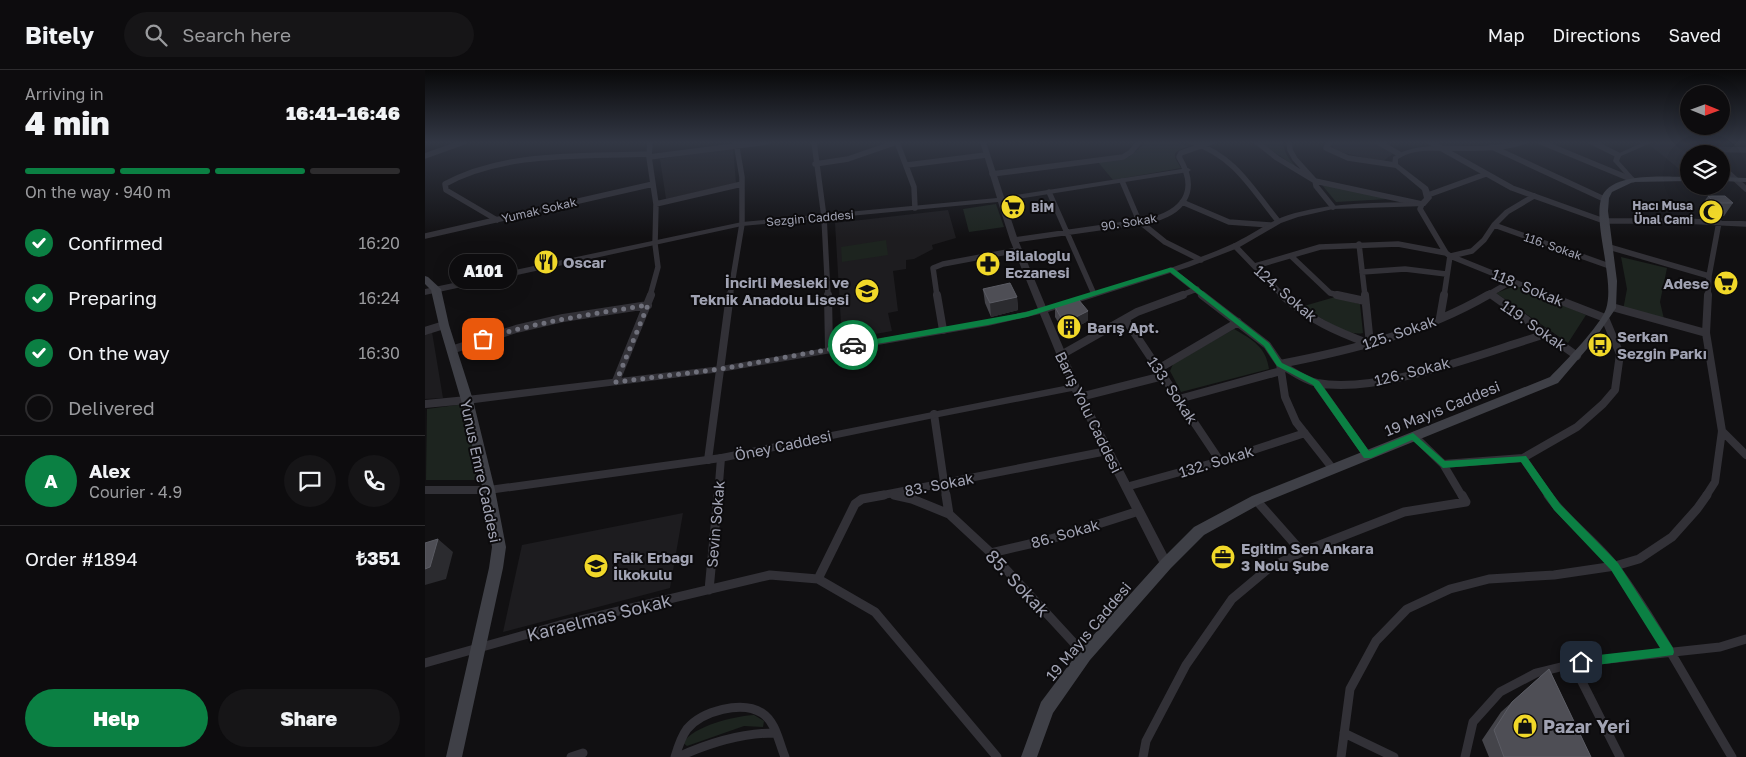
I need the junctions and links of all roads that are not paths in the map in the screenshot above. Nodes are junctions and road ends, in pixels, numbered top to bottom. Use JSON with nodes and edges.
{"nodes":[{"id":1,"x":464,"y":174,"type":"edge"},
{"id":2,"x":652,"y":174,"type":"edge"},
{"id":3,"x":741,"y":174,"type":"edge"},
{"id":4,"x":817,"y":174,"type":"edge"},
{"id":5,"x":910,"y":174,"type":"edge"},
{"id":6,"x":992,"y":174,"type":"edge"},
{"id":7,"x":1164,"y":174,"type":"edge"},
{"id":8,"x":1188,"y":174,"type":"edge"},
{"id":9,"x":1241,"y":174,"type":"edge"},
{"id":10,"x":1304,"y":174,"type":"edge"},
{"id":11,"x":1309,"y":174,"type":"edge"},
{"id":12,"x":1406,"y":174,"type":"edge"},
{"id":13,"x":1486,"y":174,"type":"joint"},
{"id":14,"x":1550,"y":174,"type":"edge"},
{"id":15,"x":1619,"y":174,"type":"edge"},
{"id":16,"x":1628,"y":174,"type":"edge"},
{"id":17,"x":1731,"y":174,"type":"edge"},
{"id":18,"x":1680,"y":179,"type":"edge"},
{"id":19,"x":1730,"y":179,"type":"edge"},
{"id":20,"x":1737,"y":179,"type":"junction"},
{"id":21,"x":1633,"y":180,"type":"junction"},
{"id":22,"x":1746,"y":180,"type":"edge"},
{"id":23,"x":1122,"y":181,"type":"junction"},
{"id":24,"x":1315,"y":181,"type":"junction"},
{"id":25,"x":653,"y":184,"type":"junction"},
{"id":26,"x":742,"y":184,"type":"junction"},
{"id":27,"x":1746,"y":189,"type":"edge"},
{"id":28,"x":1049,"y":192,"type":"junction"},
{"id":29,"x":1428,"y":195,"type":"junction"},
{"id":30,"x":1534,"y":196,"type":"junction"},
{"id":31,"x":1604,"y":199,"type":"junction"},
{"id":32,"x":1000,"y":200,"type":"junction"},
{"id":33,"x":1182,"y":202,"type":"junction"},
{"id":34,"x":656,"y":204,"type":"junction"},
{"id":35,"x":1422,"y":204,"type":"junction"},
{"id":36,"x":1333,"y":207,"type":"junction"},
{"id":37,"x":915,"y":208,"type":"junction"},
{"id":38,"x":824,"y":217,"type":"junction"},
{"id":39,"x":497,"y":220,"type":"junction"},
{"id":40,"x":1139,"y":221,"type":"junction"},
{"id":41,"x":1278,"y":221,"type":"junction"},
{"id":42,"x":1604,"y":221,"type":"junction"},
{"id":43,"x":1719,"y":222,"type":"junction"},
{"id":44,"x":743,"y":224,"type":"junction"},
{"id":45,"x":1746,"y":224,"type":"edge"},
{"id":46,"x":1494,"y":225,"type":"junction"},
{"id":47,"x":1269,"y":226,"type":"junction"},
{"id":48,"x":1066,"y":231,"type":"junction"},
{"id":49,"x":425,"y":236,"type":"edge"},
{"id":50,"x":1015,"y":240,"type":"junction"},
{"id":51,"x":655,"y":244,"type":"junction"},
{"id":52,"x":1359,"y":244,"type":"junction"},
{"id":53,"x":1235,"y":246,"type":"junction"},
{"id":54,"x":1609,"y":248,"type":"junction"},
{"id":55,"x":1018,"y":250,"type":"junction"},
{"id":56,"x":1448,"y":255,"type":"junction"},
{"id":57,"x":1291,"y":256,"type":"junction"},
{"id":58,"x":1201,"y":260,"type":"junction"},
{"id":59,"x":1255,"y":266,"type":"junction"},
{"id":60,"x":1612,"y":267,"type":"junction"},
{"id":61,"x":1171,"y":270,"type":"junction"},
{"id":62,"x":1362,"y":272,"type":"junction"},
{"id":63,"x":1446,"y":274,"type":"junction"},
{"id":64,"x":1709,"y":276,"type":"junction"},
{"id":65,"x":425,"y":279,"type":"edge"},
{"id":66,"x":1512,"y":281,"type":"junction"},
{"id":67,"x":436,"y":289,"type":"junction"},
{"id":68,"x":1197,"y":289,"type":"junction"},
{"id":69,"x":425,"y":292,"type":"edge"},
{"id":70,"x":1490,"y":293,"type":"junction"},
{"id":71,"x":1094,"y":294,"type":"junction"},
{"id":72,"x":1365,"y":301,"type":"junction"},
{"id":73,"x":648,"y":305,"type":"junction"},
{"id":74,"x":1042,"y":311,"type":"junction"},
{"id":75,"x":1609,"y":313,"type":"junction"},
{"id":76,"x":1440,"y":318,"type":"junction"},
{"id":77,"x":1125,"y":319,"type":"junction"},
{"id":78,"x":1237,"y":322,"type":"junction"},
{"id":79,"x":444,"y":325,"type":"junction"},
{"id":80,"x":943,"y":330,"type":"junction"},
{"id":81,"x":425,"y":331,"type":"edge"},
{"id":82,"x":1706,"y":333,"type":"junction"},
{"id":83,"x":1546,"y":334,"type":"junction"},
{"id":84,"x":1370,"y":344,"type":"junction"},
{"id":85,"x":829,"y":349,"type":"junction"},
{"id":86,"x":451,"y":350,"type":"junction"},
{"id":87,"x":1061,"y":356,"type":"junction"},
{"id":88,"x":1577,"y":356,"type":"junction"},
{"id":89,"x":1280,"y":368,"type":"junction"},
{"id":90,"x":721,"y":369,"type":"junction"},
{"id":91,"x":1161,"y":372,"type":"junction"},
{"id":92,"x":616,"y":382,"type":"junction"},
{"id":93,"x":1316,"y":383,"type":"junction"},
{"id":94,"x":1077,"y":392,"type":"junction"},
{"id":95,"x":1179,"y":399,"type":"junction"},
{"id":96,"x":467,"y":400,"type":"junction"},
{"id":97,"x":425,"y":404,"type":"edge"},
{"id":98,"x":933,"y":414,"type":"junction"},
{"id":99,"x":1722,"y":431,"type":"junction"},
{"id":100,"x":1305,"y":433,"type":"junction"},
{"id":101,"x":1413,"y":436,"type":"junction"},
{"id":102,"x":1107,"y":450,"type":"junction"},
{"id":103,"x":1367,"y":455,"type":"junction"},
{"id":104,"x":1746,"y":455,"type":"edge"},
{"id":105,"x":721,"y":458,"type":"junction"},
{"id":106,"x":1523,"y":458,"type":"junction"},
{"id":107,"x":708,"y":460,"type":"junction"},
{"id":108,"x":1220,"y":461,"type":"junction"},
{"id":109,"x":1443,"y":464,"type":"junction"},
{"id":110,"x":1333,"y":469,"type":"junction"},
{"id":111,"x":944,"y":484,"type":"junction"},
{"id":112,"x":1126,"y":487,"type":"junction"},
{"id":113,"x":425,"y":490,"type":"edge"},
{"id":114,"x":489,"y":490,"type":"junction"},
{"id":115,"x":889,"y":493,"type":"junction"},
{"id":116,"x":1256,"y":500,"type":"junction"},
{"id":117,"x":1139,"y":511,"type":"junction"},
{"id":118,"x":949,"y":514,"type":"junction"},
{"id":119,"x":1302,"y":552,"type":"junction"},
{"id":120,"x":991,"y":553,"type":"junction"},
{"id":121,"x":1167,"y":564,"type":"junction"},
{"id":122,"x":1615,"y":566,"type":"junction"},
{"id":123,"x":818,"y":579,"type":"junction"},
{"id":124,"x":709,"y":590,"type":"junction"},
{"id":125,"x":1746,"y":639,"type":"edge"},
{"id":126,"x":478,"y":649,"type":"junction"},
{"id":127,"x":1669,"y":652,"type":"junction"},
{"id":128,"x":1085,"y":655,"type":"junction"},
{"id":129,"x":425,"y":663,"type":"edge"},
{"id":130,"x":1573,"y":664,"type":"junction"},
{"id":131,"x":774,"y":733,"type":"junction"},
{"id":132,"x":1344,"y":733,"type":"junction"},
{"id":133,"x":583,"y":753,"type":"dead end"},
{"id":134,"x":454,"y":757,"type":"edge"},
{"id":135,"x":571,"y":757,"type":"edge"},
{"id":136,"x":677,"y":757,"type":"edge"},
{"id":137,"x":785,"y":757,"type":"edge"},
{"id":138,"x":997,"y":757,"type":"edge"},
{"id":139,"x":1029,"y":757,"type":"edge"},
{"id":140,"x":1143,"y":757,"type":"edge"},
{"id":141,"x":1341,"y":757,"type":"edge"},
{"id":142,"x":1395,"y":757,"type":"edge"},
{"id":143,"x":1465,"y":757,"type":"edge"},
{"id":144,"x":1620,"y":757,"type":"edge"},
{"id":145,"x":1732,"y":757,"type":"edge"}],
"edges":[{"from":1,"to":39,"type":"street"},
{"from":2,"to":25,"type":"street"},
{"from":3,"to":26,"type":"street","name":"Sevin Sokak"},
{"from":4,"to":38,"type":"street"},
{"from":5,"to":37,"type":"street"},
{"from":6,"to":32,"type":"street","name":"Barış Yolu Caddesi"},
{"from":7,"to":23,"type":"street","name":"Sezgin Caddesi"},
{"from":8,"to":33,"type":"street"},
{"from":9,"to":41,"type":"street"},
{"from":10,"to":24,"type":"street"},
{"from":11,"to":24,"type":"street"},
{"from":12,"to":29,"type":"street"},
{"from":13,"to":29,"type":"street"},
{"from":13,"to":30,"type":"street"},
{"from":14,"to":31,"type":"street"},
{"from":15,"to":21,"type":"street"},
{"from":16,"to":21,"type":"street"},
{"from":17,"to":20,"type":"street"},
{"from":18,"to":21,"type":"main road"},
{"from":19,"to":20,"type":"main road"},
{"from":20,"to":22,"type":"main road"},
{"from":20,"to":27,"type":"street"},
{"from":21,"to":31,"type":"main road"},
{"from":23,"to":28,"type":"street","name":"Sezgin Caddesi"},
{"from":23,"to":40,"type":"street"},
{"from":24,"to":35,"type":"street"},
{"from":24,"to":36,"type":"street"},
{"from":25,"to":34,"type":"street"},
{"from":25,"to":39,"type":"street","name":"Yumak Sokak"},
{"from":26,"to":34,"type":"street"},
{"from":26,"to":44,"type":"street","name":"Sevin Sokak"},
{"from":28,"to":32,"type":"street","name":"Sezgin Caddesi"},
{"from":28,"to":48,"type":"street"},
{"from":29,"to":35,"type":"street"},
{"from":30,"to":42,"type":"street"},
{"from":30,"to":46,"type":"street"},
{"from":31,"to":42,"type":"main road"},
{"from":32,"to":37,"type":"street","name":"Sezgin Caddesi"},
{"from":32,"to":50,"type":"street","name":"Barış Yolu Caddesi"},
{"from":33,"to":40,"type":"street","name":"90. Sokak"},
{"from":33,"to":47,"type":"street"},
{"from":34,"to":51,"type":"street"},
{"from":35,"to":36,"type":"street"},
{"from":35,"to":56,"type":"street"},
{"from":36,"to":41,"type":"street"},
{"from":37,"to":38,"type":"street","name":"Sezgin Caddesi"},
{"from":38,"to":44,"type":"street","name":"Sezgin Caddesi"},
{"from":38,"to":85,"type":"street"},
{"from":39,"to":49,"type":"street","name":"Yumak Sokak"},
{"from":40,"to":48,"type":"street","name":"90. Sokak"},
{"from":40,"to":58,"type":"street"},
{"from":41,"to":47,"type":"street"},
{"from":42,"to":43,"type":"street"},
{"from":42,"to":54,"type":"main road"},
{"from":43,"to":45,"type":"street"},
{"from":43,"to":64,"type":"street"},
{"from":44,"to":51,"type":"street","name":"Sezgin Caddesi"},
{"from":44,"to":90,"type":"street","name":"Sevin Sokak"},
{"from":46,"to":56,"type":"street"},
{"from":46,"to":60,"type":"street","name":"116. Sokak"},
{"from":47,"to":53,"type":"street"},
{"from":48,"to":50,"type":"street","name":"90. Sokak"},
{"from":48,"to":71,"type":"street"},
{"from":50,"to":55,"type":"street","name":"Barış Yolu Caddesi"},
{"from":51,"to":67,"type":"street","name":"Sezgin Caddesi"},
{"from":51,"to":73,"type":"street"},
{"from":52,"to":56,"type":"street","name":"118. Sokak"},
{"from":52,"to":57,"type":"street","name":"118. Sokak"},
{"from":52,"to":62,"type":"street"},
{"from":53,"to":58,"type":"street"},
{"from":53,"to":59,"type":"street","name":"124. Sokak"},
{"from":54,"to":60,"type":"main road"},
{"from":54,"to":64,"type":"street"},
{"from":55,"to":74,"type":"street","name":"Barış Yolu Caddesi"},
{"from":55,"to":80,"type":"street"},
{"from":56,"to":63,"type":"street"},
{"from":56,"to":66,"type":"street","name":"118. Sokak"},
{"from":57,"to":59,"type":"street","name":"118. Sokak"},
{"from":57,"to":72,"type":"street"},
{"from":58,"to":61,"type":"street"},
{"from":59,"to":84,"type":"street","name":"124. Sokak"},
{"from":60,"to":75,"type":"main road"},
{"from":61,"to":68,"type":"street"},
{"from":61,"to":71,"type":"street"},
{"from":62,"to":63,"type":"street"},
{"from":62,"to":72,"type":"street"},
{"from":63,"to":76,"type":"street"},
{"from":64,"to":82,"type":"street"},
{"from":65,"to":67,"type":"main road"},
{"from":66,"to":70,"type":"street","name":"125. Sokak"},
{"from":66,"to":75,"type":"street","name":"118. Sokak"},
{"from":67,"to":69,"type":"street","name":"Sezgin Caddesi"},
{"from":67,"to":79,"type":"main road","name":"Yunus Emre Caddesi"},
{"from":68,"to":77,"type":"street"},
{"from":68,"to":78,"type":"street"},
{"from":70,"to":76,"type":"street","name":"125. Sokak"},
{"from":70,"to":83,"type":"street","name":"119. Sokak"},
{"from":71,"to":74,"type":"street"},
{"from":72,"to":84,"type":"street"},
{"from":73,"to":86,"type":"street"},
{"from":73,"to":92,"type":"street"},
{"from":74,"to":80,"type":"street"},
{"from":74,"to":87,"type":"street","name":"Barış Yolu Caddesi"},
{"from":75,"to":82,"type":"street","name":"118. Sokak"},
{"from":75,"to":88,"type":"main road","name":"19 Mayıs Caddesi"},
{"from":75,"to":106,"type":"street"},
{"from":76,"to":84,"type":"street","name":"125. Sokak"},
{"from":77,"to":87,"type":"street"},
{"from":77,"to":91,"type":"street","name":"133. Sokak"},
{"from":78,"to":89,"type":"street"},
{"from":78,"to":91,"type":"street"},
{"from":79,"to":81,"type":"street"},
{"from":79,"to":86,"type":"main road","name":"Yunus Emre Caddesi"},
{"from":80,"to":85,"type":"street"},
{"from":82,"to":99,"type":"street"},
{"from":83,"to":88,"type":"street","name":"119. Sokak"},
{"from":83,"to":93,"type":"street","name":"126. Sokak"},
{"from":84,"to":89,"type":"street","name":"125. Sokak"},
{"from":85,"to":90,"type":"street"},
{"from":86,"to":96,"type":"main road","name":"Yunus Emre Caddesi"},
{"from":87,"to":94,"type":"street","name":"Barış Yolu Caddesi"},
{"from":88,"to":101,"type":"main road","name":"19 Mayıs Caddesi"},
{"from":89,"to":93,"type":"street","name":"126. Sokak"},
{"from":89,"to":95,"type":"street","name":"125. Sokak"},
{"from":89,"to":100,"type":"street"},
{"from":90,"to":92,"type":"street"},
{"from":90,"to":107,"type":"street","name":"Sevin Sokak"},
{"from":91,"to":94,"type":"street"},
{"from":91,"to":95,"type":"street","name":"133. Sokak"},
{"from":92,"to":96,"type":"street"},
{"from":93,"to":103,"type":"street"},
{"from":94,"to":98,"type":"street","name":"Öney Caddesi"},
{"from":94,"to":102,"type":"street","name":"Barış Yolu Caddesi"},
{"from":95,"to":108,"type":"street","name":"133. Sokak"},
{"from":96,"to":97,"type":"street"},
{"from":96,"to":114,"type":"main road","name":"Yunus Emre Caddesi"},
{"from":98,"to":105,"type":"street","name":"Öney Caddesi"},
{"from":98,"to":111,"type":"street"},
{"from":99,"to":104,"type":"street"},
{"from":99,"to":122,"type":"street"},
{"from":100,"to":108,"type":"street","name":"132. Sokak"},
{"from":100,"to":110,"type":"street"},
{"from":101,"to":103,"type":"main road","name":"19 Mayıs Caddesi"},
{"from":101,"to":109,"type":"street"},
{"from":102,"to":111,"type":"street","name":"83. Sokak"},
{"from":102,"to":112,"type":"street","name":"Barış Yolu Caddesi"},
{"from":103,"to":110,"type":"main road","name":"19 Mayıs Caddesi"},
{"from":105,"to":107,"type":"street","name":"Öney Caddesi"},
{"from":105,"to":124,"type":"street","name":"Sevin Sokak"},
{"from":106,"to":109,"type":"street"},
{"from":106,"to":122,"type":"street"},
{"from":107,"to":114,"type":"street","name":"Öney Caddesi"},
{"from":108,"to":112,"type":"street","name":"132. Sokak"},
{"from":109,"to":119,"type":"street"},
{"from":110,"to":116,"type":"main road","name":"19 Mayıs Caddesi"},
{"from":111,"to":115,"type":"street","name":"83. Sokak"},
{"from":111,"to":118,"type":"street"},
{"from":112,"to":117,"type":"street","name":"Barış Yolu Caddesi"},
{"from":113,"to":114,"type":"street","name":"Öney Caddesi"},
{"from":114,"to":126,"type":"main road","name":"Yunus Emre Caddesi"},
{"from":115,"to":118,"type":"street","name":"85. Sokak"},
{"from":115,"to":123,"type":"street","name":"83. Sokak"},
{"from":116,"to":119,"type":"street"},
{"from":116,"to":121,"type":"main road","name":"19 Mayıs Caddesi"},
{"from":117,"to":120,"type":"street","name":"86. Sokak"},
{"from":117,"to":121,"type":"street","name":"Barış Yolu Caddesi"},
{"from":118,"to":120,"type":"street","name":"85. Sokak"},
{"from":119,"to":140,"type":"street"},
{"from":120,"to":128,"type":"street","name":"85. Sokak"},
{"from":121,"to":128,"type":"main road","name":"19 Mayıs Caddesi"},
{"from":122,"to":127,"type":"street"},
{"from":122,"to":132,"type":"street"},
{"from":123,"to":124,"type":"street","name":"Karaelmas Sokak"},
{"from":123,"to":138,"type":"street","name":"Karaelmas Sokak"},
{"from":124,"to":126,"type":"street","name":"Karaelmas Sokak"},
{"from":125,"to":127,"type":"street"},
{"from":126,"to":129,"type":"street","name":"Karaelmas Sokak"},
{"from":126,"to":134,"type":"main road","name":"Yunus Emre Caddesi"},
{"from":127,"to":130,"type":"street"},
{"from":127,"to":145,"type":"street"},
{"from":128,"to":139,"type":"main road","name":"19 Mayıs Caddesi"},
{"from":130,"to":143,"type":"street"},
{"from":130,"to":144,"type":"street"},
{"from":131,"to":136,"type":"street"},
{"from":131,"to":136,"type":"street"},
{"from":131,"to":137,"type":"street"},
{"from":132,"to":141,"type":"street"},
{"from":132,"to":142,"type":"street"},
{"from":133,"to":135,"type":"street"}]}
